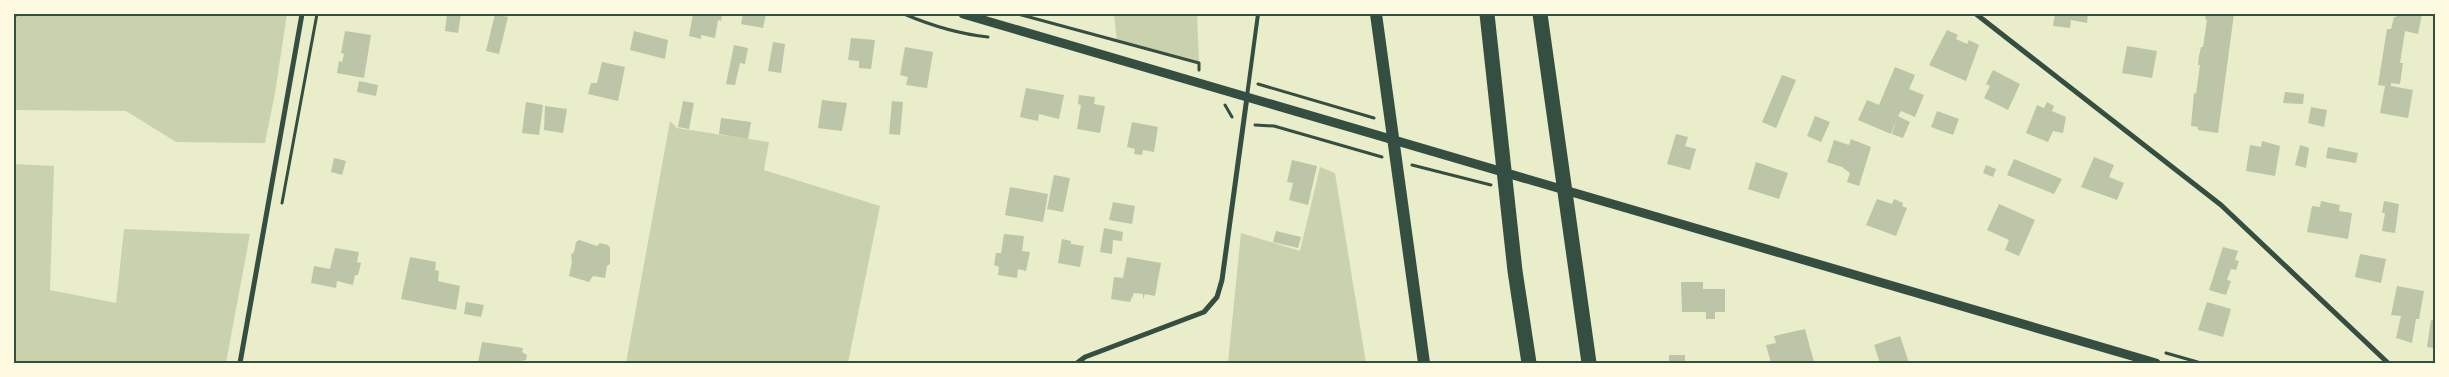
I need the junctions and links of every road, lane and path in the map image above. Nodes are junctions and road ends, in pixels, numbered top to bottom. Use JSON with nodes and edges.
{"nodes":[{"id":1,"x":18,"y":14,"type":"edge"},
{"id":2,"x":302,"y":14,"type":"edge"},
{"id":3,"x":963,"y":14,"type":"edge"},
{"id":4,"x":1258,"y":14,"type":"edge"},
{"id":5,"x":1376,"y":14,"type":"edge"},
{"id":6,"x":1487,"y":14,"type":"edge"},
{"id":7,"x":1540,"y":14,"type":"edge"},
{"id":8,"x":1976,"y":14,"type":"edge"},
{"id":9,"x":14,"y":16,"type":"edge"},
{"id":10,"x":1247,"y":96,"type":"junction"},
{"id":11,"x":1232,"y":121,"type":"dead end"},
{"id":12,"x":1243,"y":123,"type":"junction"},
{"id":13,"x":1373,"y":154,"type":"dead end"},
{"id":14,"x":240,"y":363,"type":"edge"},
{"id":15,"x":1077,"y":363,"type":"edge"},
{"id":16,"x":1424,"y":363,"type":"edge"},
{"id":17,"x":1529,"y":363,"type":"edge"},
{"id":18,"x":1588,"y":363,"type":"edge"},
{"id":19,"x":2156,"y":363,"type":"edge"},
{"id":20,"x":2388,"y":363,"type":"edge"}],
"edges":[{"from":1,"to":9,"type":"path"},
{"from":2,"to":14,"type":"street"},
{"from":3,"to":10,"type":"street"},
{"from":4,"to":10,"type":"lane"},
{"from":5,"to":16,"type":"main road"},
{"from":6,"to":17,"type":"highway"},
{"from":7,"to":18,"type":"highway"},
{"from":8,"to":20,"type":"street"},
{"from":10,"to":12,"type":"street"},
{"from":10,"to":19,"type":"street"},
{"from":11,"to":12,"type":"path"},
{"from":12,"to":13,"type":"path"},
{"from":12,"to":15,"type":"street"}]}
